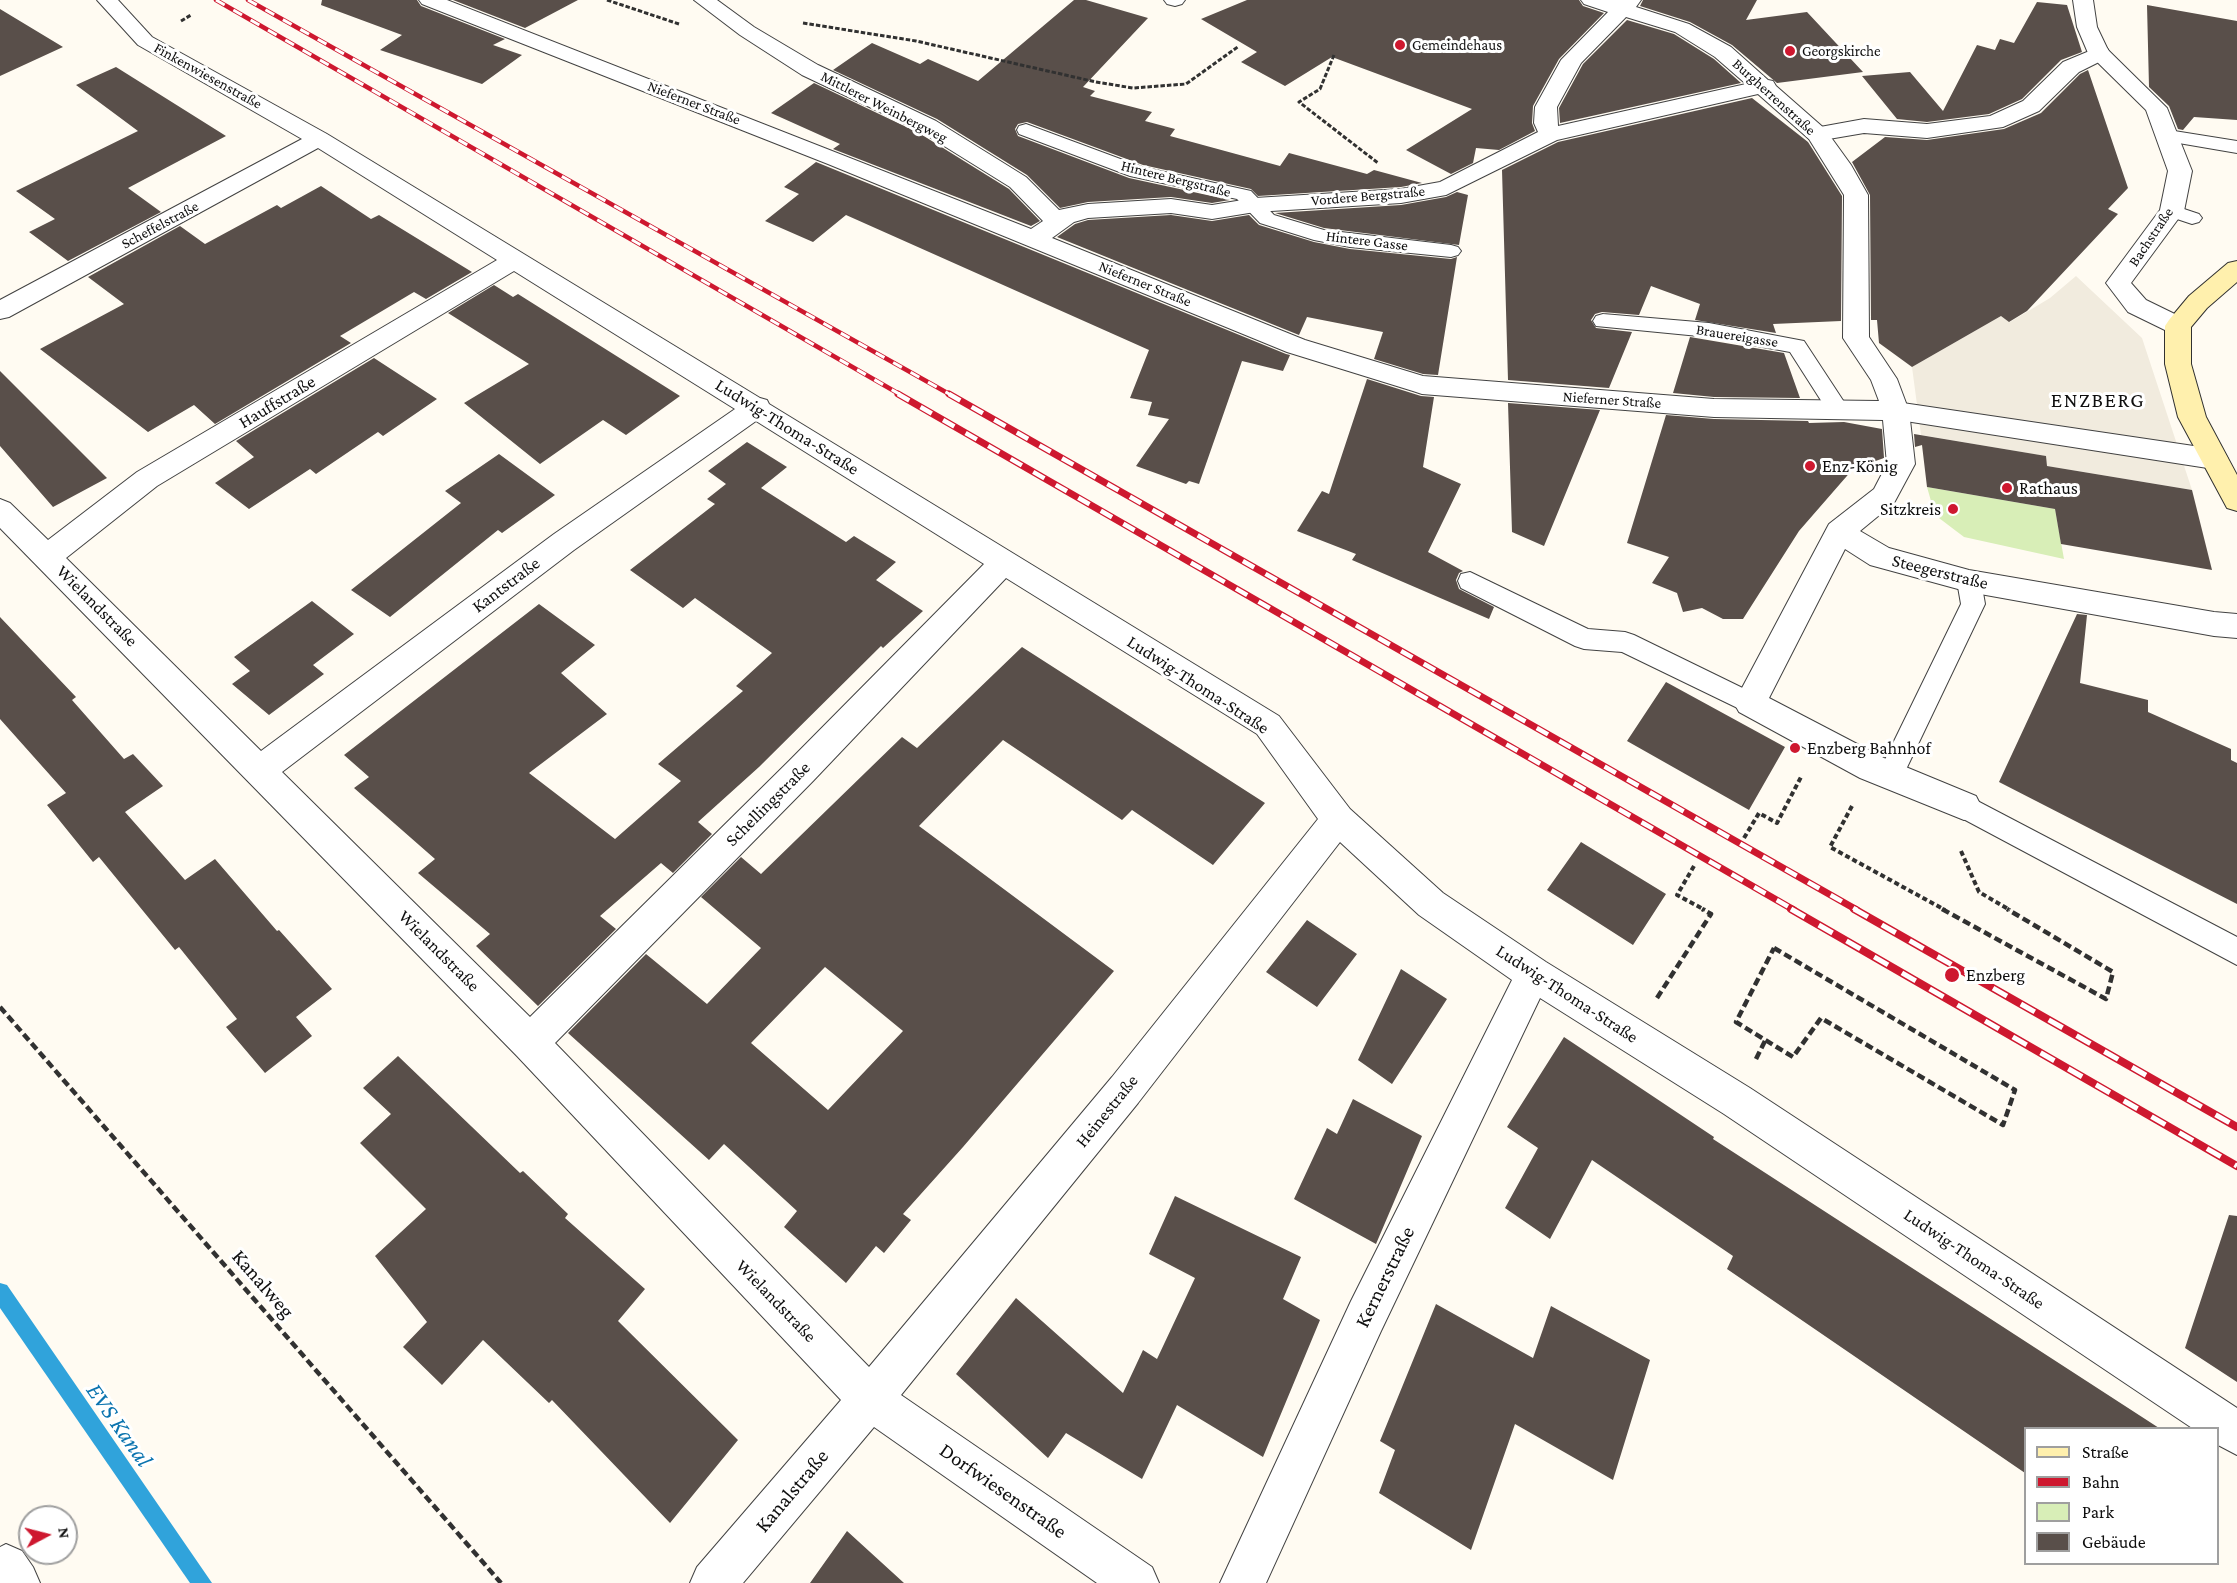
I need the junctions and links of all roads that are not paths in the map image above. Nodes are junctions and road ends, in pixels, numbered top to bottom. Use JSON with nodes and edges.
{"nodes":[{"id":1,"x":107,"y":0,"type":"edge"},
{"id":2,"x":429,"y":0,"type":"edge"},
{"id":3,"x":704,"y":0,"type":"edge"},
{"id":4,"x":1591,"y":0,"type":"edge"},
{"id":5,"x":2083,"y":0,"type":"edge"},
{"id":6,"x":1627,"y":5,"type":"edge"},
{"id":7,"x":2099,"y":53,"type":"junction"},
{"id":8,"x":1765,"y":86,"type":"junction"},
{"id":9,"x":1026,"y":130,"type":"dead end"},
{"id":10,"x":1817,"y":134,"type":"junction"},
{"id":11,"x":1550,"y":135,"type":"junction"},
{"id":12,"x":2168,"y":135,"type":"junction"},
{"id":13,"x":319,"y":139,"type":"junction"},
{"id":14,"x":2237,"y":147,"type":"edge"},
{"id":15,"x":1255,"y":206,"type":"junction"},
{"id":16,"x":1057,"y":222,"type":"junction"},
{"id":17,"x":1034,"y":239,"type":"junction"},
{"id":18,"x":1451,"y":251,"type":"dead end"},
{"id":19,"x":514,"y":260,"type":"junction"},
{"id":20,"x":2237,"y":269,"type":"edge"},
{"id":21,"x":0,"y":311,"type":"edge"},
{"id":22,"x":1604,"y":321,"type":"dead end"},
{"id":23,"x":2178,"y":326,"type":"junction"},
{"id":24,"x":757,"y":407,"type":"junction"},
{"id":25,"x":1837,"y":408,"type":"junction"},
{"id":26,"x":1896,"y":411,"type":"junction"},
{"id":27,"x":2214,"y":459,"type":"junction"},
{"id":28,"x":2237,"y":501,"type":"edge"},
{"id":29,"x":0,"y":510,"type":"edge"},
{"id":30,"x":1839,"y":532,"type":"junction"},
{"id":31,"x":48,"y":556,"type":"junction"},
{"id":32,"x":1003,"y":563,"type":"junction"},
{"id":33,"x":1470,"y":581,"type":"dead end"},
{"id":34,"x":1969,"y":581,"type":"junction"},
{"id":35,"x":2237,"y":626,"type":"edge"},
{"id":36,"x":1750,"y":703,"type":"junction"},
{"id":37,"x":260,"y":770,"type":"junction"},
{"id":38,"x":1891,"y":774,"type":"junction"},
{"id":39,"x":1964,"y":806,"type":"joint"},
{"id":40,"x":1338,"y":819,"type":"junction"},
{"id":41,"x":2237,"y":952,"type":"edge"},
{"id":42,"x":1533,"y":974,"type":"junction"},
{"id":43,"x":530,"y":1043,"type":"junction"},
{"id":44,"x":870,"y":1399,"type":"junction"},
{"id":45,"x":2237,"y":1433,"type":"edge"},
{"id":46,"x":713,"y":1583,"type":"edge"},
{"id":47,"x":1136,"y":1583,"type":"edge"},
{"id":48,"x":1243,"y":1583,"type":"edge"}],
"edges":[{"from":1,"to":13,"type":"street","name":"Finkenwiesenstraße"},
{"from":2,"to":17,"type":"street","name":"Nieferner Straße"},
{"from":3,"to":16,"type":"street","name":"Mittlerer Weinbergweg"},
{"from":4,"to":6,"type":"street","name":"Burgherrenstraße"},
{"from":5,"to":7,"type":"street","name":"Bachstraße"},
{"from":6,"to":8,"type":"street","name":"Burgherrenstraße"},
{"from":6,"to":11,"type":"street"},
{"from":7,"to":10,"type":"street"},
{"from":7,"to":12,"type":"street","name":"Bachstraße"},
{"from":8,"to":10,"type":"street","name":"Burgherrenstraße"},
{"from":8,"to":11,"type":"street","name":"Vordere Bergstraße"},
{"from":9,"to":15,"type":"lane","name":"Hintere Bergstraße"},
{"from":10,"to":26,"type":"street","name":"Burgherrenstraße"},
{"from":11,"to":15,"type":"street","name":"Vordere Bergstraße"},
{"from":12,"to":14,"type":"lane"},
{"from":12,"to":23,"type":"street","name":"Bachstraße"},
{"from":13,"to":19,"type":"street","name":"Ludwig-Thoma-Straße"},
{"from":13,"to":21,"type":"street","name":"Scheffelstraße"},
{"from":15,"to":16,"type":"street","name":"Vordere Bergstraße"},
{"from":15,"to":18,"type":"lane","name":"Hintere Gasse"},
{"from":16,"to":17,"type":"street","name":"Vordere Bergstraße"},
{"from":17,"to":25,"type":"street","name":"Nieferner Straße"},
{"from":19,"to":24,"type":"street","name":"Ludwig-Thoma-Straße"},
{"from":19,"to":31,"type":"street","name":"Hauffstraße"},
{"from":20,"to":23,"type":"main road"},
{"from":22,"to":25,"type":"lane","name":"Brauereigasse"},
{"from":23,"to":27,"type":"main road"},
{"from":24,"to":32,"type":"street","name":"Ludwig-Thoma-Straße"},
{"from":24,"to":37,"type":"street","name":"Kantstraße"},
{"from":25,"to":26,"type":"street","name":"Nieferner Straße"},
{"from":26,"to":27,"type":"street","name":"Nieferner Straße"},
{"from":26,"to":30,"type":"street"},
{"from":27,"to":28,"type":"main road"},
{"from":29,"to":31,"type":"street","name":"Wielandstraße"},
{"from":30,"to":34,"type":"street","name":"Steegerstraße"},
{"from":30,"to":36,"type":"street"},
{"from":31,"to":37,"type":"street","name":"Wielandstraße"},
{"from":32,"to":40,"type":"street","name":"Ludwig-Thoma-Straße"},
{"from":32,"to":43,"type":"street","name":"Schellingstraße"},
{"from":33,"to":36,"type":"lane"},
{"from":34,"to":35,"type":"street","name":"Steegerstraße"},
{"from":34,"to":38,"type":"lane"},
{"from":36,"to":38,"type":"street"},
{"from":37,"to":43,"type":"street","name":"Wielandstraße"},
{"from":38,"to":39,"type":"street"},
{"from":39,"to":41,"type":"lane"},
{"from":40,"to":42,"type":"street","name":"Ludwig-Thoma-Straße"},
{"from":40,"to":44,"type":"street","name":"Heinestraße"},
{"from":42,"to":45,"type":"street","name":"Ludwig-Thoma-Straße"},
{"from":42,"to":48,"type":"street","name":"Kernerstraße"},
{"from":43,"to":44,"type":"street","name":"Wielandstraße"},
{"from":44,"to":46,"type":"street","name":"Kanalstraße"},
{"from":44,"to":47,"type":"street","name":"Dorfwiesenstraße"}]}
